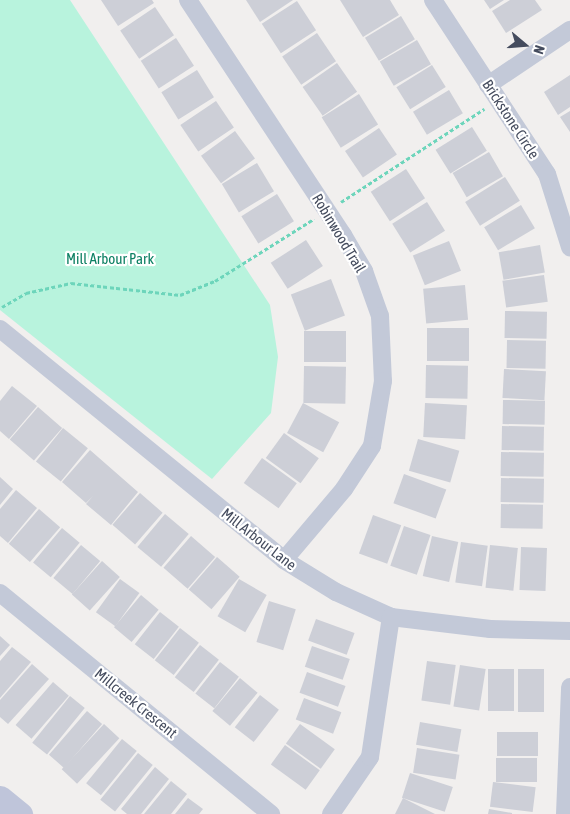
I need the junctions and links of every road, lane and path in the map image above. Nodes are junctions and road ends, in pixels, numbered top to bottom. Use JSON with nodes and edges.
{"nodes":[{"id":1,"x":188,"y":0,"type":"edge"},
{"id":2,"x":433,"y":0,"type":"edge"},
{"id":3,"x":570,"y":30,"type":"edge"},
{"id":4,"x":488,"y":85,"type":"junction"},
{"id":5,"x":498,"y":100,"type":"junction"},
{"id":6,"x":327,"y":211,"type":"junction"},
{"id":7,"x":570,"y":247,"type":"edge"},
{"id":8,"x":2,"y":307,"type":"dead end"},
{"id":9,"x":3,"y":338,"type":"edge"},
{"id":10,"x":284,"y":560,"type":"junction"},
{"id":11,"x":0,"y":593,"type":"edge"},
{"id":12,"x":391,"y":617,"type":"junction"},
{"id":13,"x":570,"y":631,"type":"edge"},
{"id":14,"x":570,"y":687,"type":"edge"},
{"id":15,"x":271,"y":814,"type":"edge"},
{"id":16,"x":331,"y":814,"type":"edge"},
{"id":17,"x":566,"y":814,"type":"edge"}],
"edges":[{"from":1,"to":6,"type":"street","name":"Robinwood Trail"},
{"from":2,"to":4,"type":"street","name":"Brickstone Circle"},
{"from":3,"to":4,"type":"street"},
{"from":4,"to":5,"type":"street","name":"Brickstone Circle"},
{"from":5,"to":6,"type":"path"},
{"from":5,"to":7,"type":"street","name":"Brickstone Circle"},
{"from":6,"to":8,"type":"path"},
{"from":6,"to":10,"type":"street","name":"Robinwood Trail"},
{"from":9,"to":10,"type":"street","name":"Mill Arbour Lane"},
{"from":10,"to":12,"type":"street","name":"Mill Arbour Lane"},
{"from":11,"to":15,"type":"street","name":"Millcreek Crescent"},
{"from":12,"to":13,"type":"street","name":"Mill Arbour Lane"},
{"from":12,"to":16,"type":"street"},
{"from":14,"to":17,"type":"street"}]}
